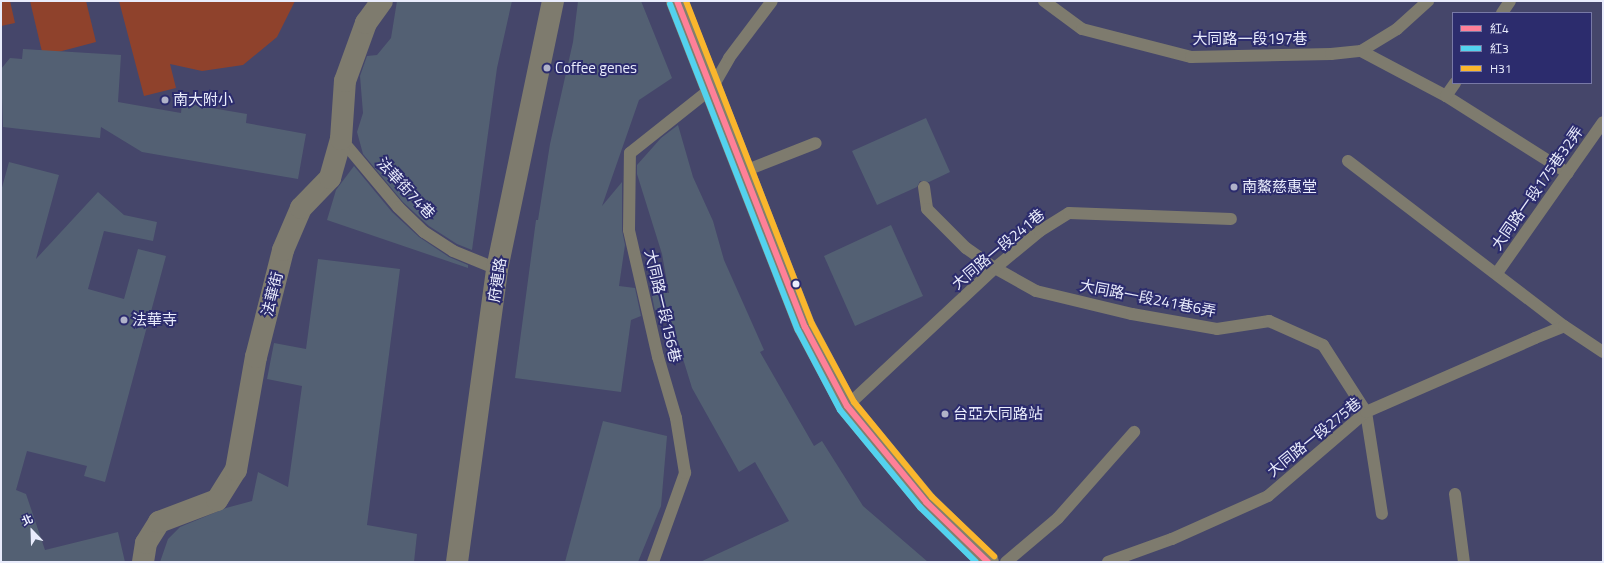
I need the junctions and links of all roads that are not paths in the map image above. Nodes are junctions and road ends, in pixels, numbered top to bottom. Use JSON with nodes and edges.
{"nodes":[{"id":1,"x":382,"y":1,"type":"edge"},
{"id":2,"x":553,"y":1,"type":"edge"},
{"id":3,"x":677,"y":1,"type":"edge"},
{"id":4,"x":772,"y":1,"type":"edge"},
{"id":5,"x":1044,"y":1,"type":"edge"},
{"id":6,"x":1428,"y":1,"type":"edge"},
{"id":7,"x":1510,"y":1,"type":"edge"},
{"id":8,"x":1503,"y":12,"type":"edge"},
{"id":9,"x":1361,"y":51,"type":"junction"},
{"id":10,"x":1454,"y":84,"type":"edge"},
{"id":11,"x":712,"y":88,"type":"junction"},
{"id":12,"x":1446,"y":96,"type":"junction"},
{"id":13,"x":1603,"y":122,"type":"edge"},
{"id":14,"x":341,"y":139,"type":"junction"},
{"id":15,"x":816,"y":143,"type":"dead end"},
{"id":16,"x":1348,"y":161,"type":"dead end"},
{"id":17,"x":742,"y":172,"type":"junction"},
{"id":18,"x":1568,"y":173,"type":"junction"},
{"id":19,"x":924,"y":187,"type":"dead end"},
{"id":20,"x":1232,"y":219,"type":"dead end"},
{"id":21,"x":995,"y":268,"type":"junction"},
{"id":22,"x":497,"y":269,"type":"junction"},
{"id":23,"x":1497,"y":273,"type":"junction"},
{"id":24,"x":1564,"y":326,"type":"junction"},
{"id":25,"x":1600,"y":345,"type":"edge"},
{"id":26,"x":847,"y":406,"type":"junction"},
{"id":27,"x":1366,"y":412,"type":"junction"},
{"id":28,"x":1134,"y":432,"type":"dead end"},
{"id":29,"x":1455,"y":494,"type":"dead end"},
{"id":30,"x":1382,"y":514,"type":"dead end"},
{"id":31,"x":143,"y":562,"type":"edge"},
{"id":32,"x":457,"y":562,"type":"edge"},
{"id":33,"x":653,"y":562,"type":"edge"},
{"id":34,"x":988,"y":562,"type":"edge"},
{"id":35,"x":1006,"y":562,"type":"edge"},
{"id":36,"x":1108,"y":562,"type":"edge"},
{"id":37,"x":1464,"y":562,"type":"edge"}],
"edges":[{"from":1,"to":14,"type":"street","name":"法華街"},
{"from":2,"to":22,"type":"street","name":"府連路"},
{"from":3,"to":11,"type":"street"},
{"from":4,"to":11,"type":"lane"},
{"from":5,"to":9,"type":"lane","name":"大同路一段197巷"},
{"from":6,"to":9,"type":"lane","name":"大同路一段197巷"},
{"from":7,"to":8,"type":"lane"},
{"from":9,"to":12,"type":"lane"},
{"from":10,"to":12,"type":"lane"},
{"from":11,"to":17,"type":"street"},
{"from":11,"to":33,"type":"lane","name":"大同路一段156巷"},
{"from":12,"to":18,"type":"lane"},
{"from":13,"to":18,"type":"lane","name":"大同路一段175巷32弄"},
{"from":14,"to":22,"type":"lane","name":"法華街74巷"},
{"from":14,"to":31,"type":"street","name":"法華街"},
{"from":15,"to":17,"type":"lane"},
{"from":16,"to":23,"type":"lane"},
{"from":17,"to":26,"type":"street"},
{"from":18,"to":23,"type":"lane","name":"大同路一段175巷32弄"},
{"from":19,"to":21,"type":"lane","name":"大同路一段241巷6弄"},
{"from":20,"to":21,"type":"lane","name":"大同路一段241巷"},
{"from":21,"to":26,"type":"lane","name":"大同路一段241巷"},
{"from":21,"to":27,"type":"lane","name":"大同路一段241巷6弄"},
{"from":22,"to":32,"type":"street","name":"府連路"},
{"from":23,"to":24,"type":"lane"},
{"from":24,"to":25,"type":"lane"},
{"from":24,"to":27,"type":"lane","name":"大同路一段275巷"},
{"from":26,"to":34,"type":"street"},
{"from":27,"to":30,"type":"lane","name":"大同路一段241巷6弄"},
{"from":27,"to":36,"type":"lane","name":"大同路一段275巷"},
{"from":28,"to":35,"type":"lane"},
{"from":29,"to":37,"type":"lane"}]}
